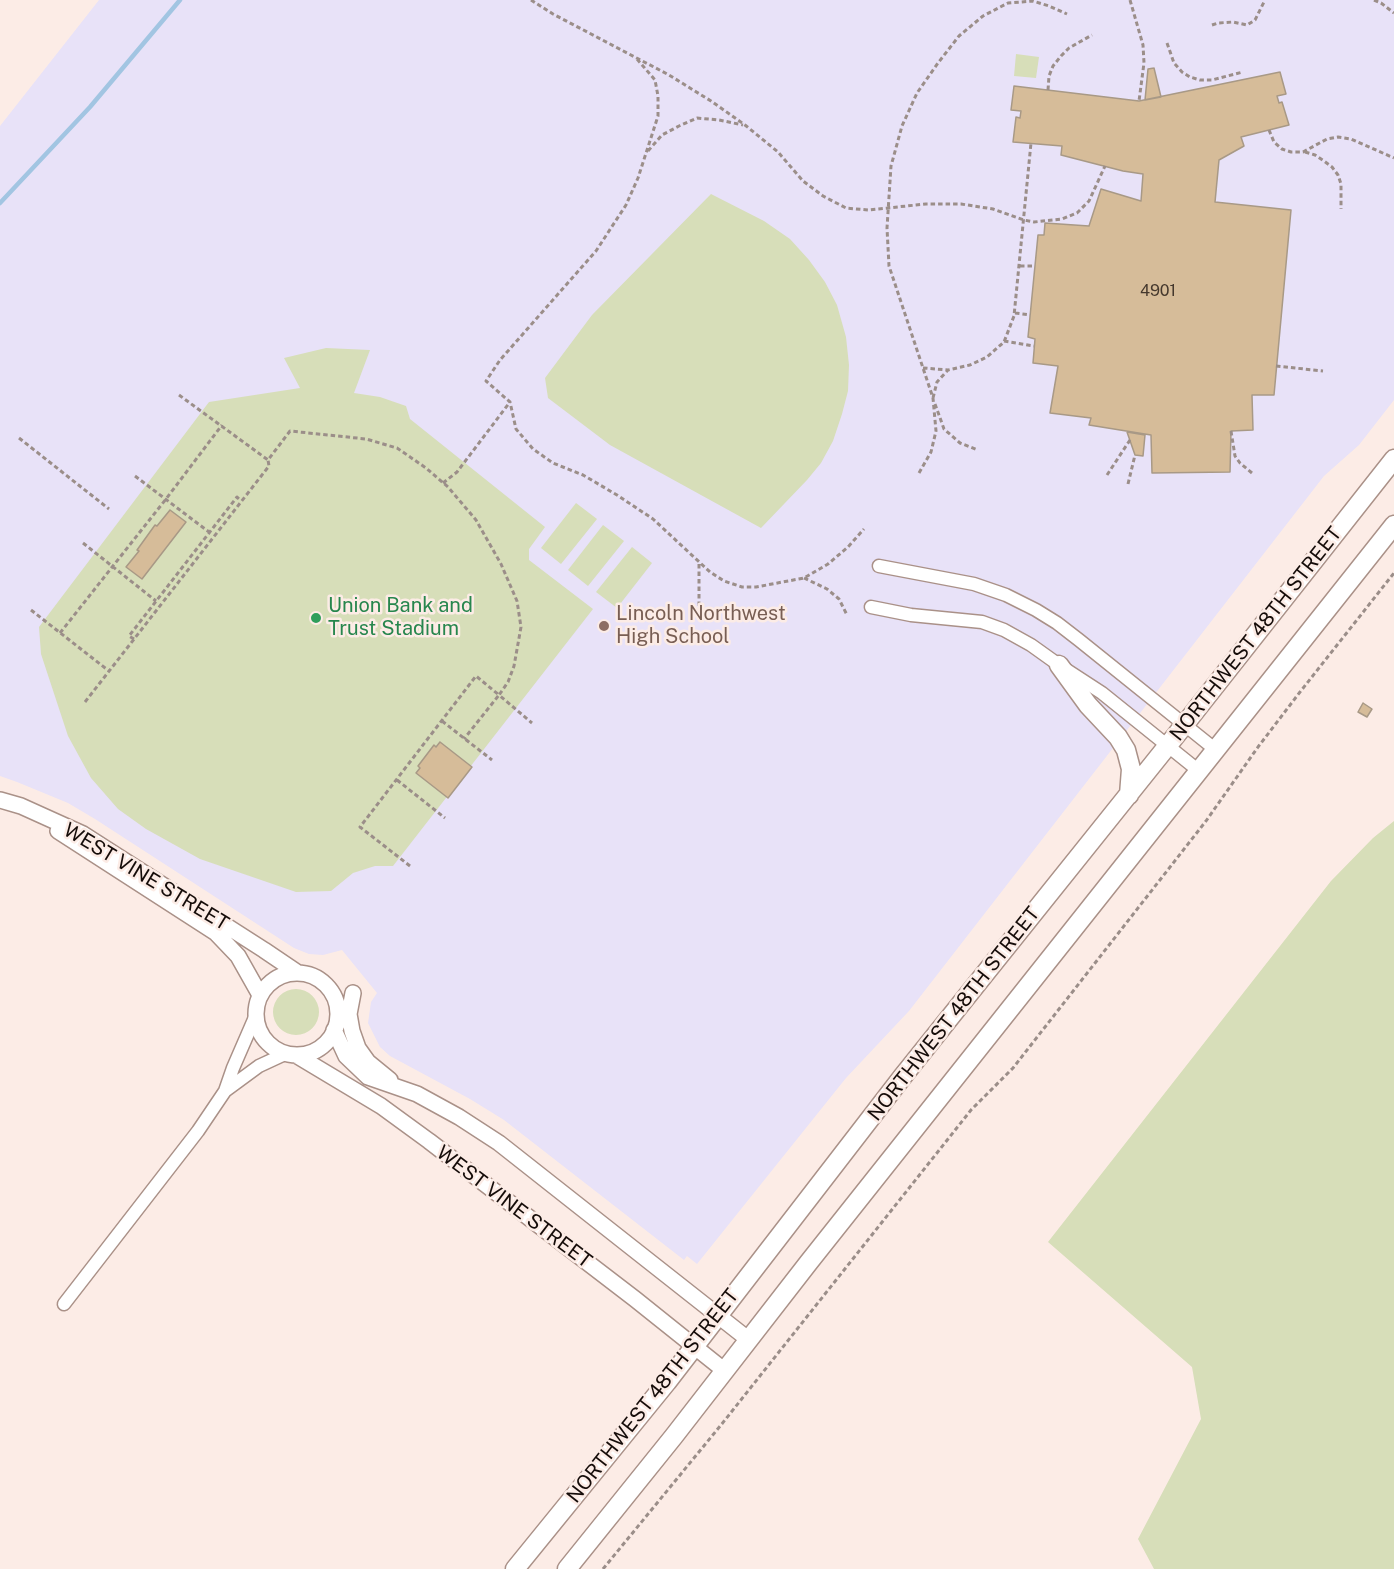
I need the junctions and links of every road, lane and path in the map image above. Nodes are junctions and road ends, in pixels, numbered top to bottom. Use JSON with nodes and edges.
{"nodes":[{"id":1,"x":531,"y":0,"type":"edge"},
{"id":2,"x":1130,"y":0,"type":"edge"},
{"id":3,"x":1265,"y":0,"type":"edge"},
{"id":4,"x":1374,"y":0,"type":"edge"},
{"id":5,"x":1009,"y":2,"type":"edge"},
{"id":6,"x":1394,"y":13,"type":"edge"},
{"id":7,"x":1067,"y":14,"type":"dead end"},
{"id":8,"x":1212,"y":26,"type":"dead end"},
{"id":9,"x":1092,"y":35,"type":"dead end"},
{"id":10,"x":1167,"y":43,"type":"dead end"},
{"id":11,"x":637,"y":59,"type":"junction"},
{"id":12,"x":1243,"y":72,"type":"dead end"},
{"id":13,"x":1048,"y":90,"type":"dead end"},
{"id":14,"x":1139,"y":101,"type":"dead end"},
{"id":15,"x":745,"y":126,"type":"junction"},
{"id":16,"x":1269,"y":130,"type":"dead end"},
{"id":17,"x":1031,"y":143,"type":"dead end"},
{"id":18,"x":1303,"y":152,"type":"junction"},
{"id":19,"x":646,"y":153,"type":"junction"},
{"id":20,"x":1394,"y":158,"type":"edge"},
{"id":21,"x":1105,"y":166,"type":"dead end"},
{"id":22,"x":888,"y":208,"type":"junction"},
{"id":23,"x":1341,"y":209,"type":"dead end"},
{"id":24,"x":1024,"y":220,"type":"junction"},
{"id":25,"x":1020,"y":266,"type":"junction"},
{"id":26,"x":1035,"y":266,"type":"dead end"},
{"id":27,"x":1015,"y":312,"type":"junction"},
{"id":28,"x":1030,"y":315,"type":"dead end"},
{"id":29,"x":1004,"y":341,"type":"junction"},
{"id":30,"x":1034,"y":346,"type":"dead end"},
{"id":31,"x":1276,"y":366,"type":"dead end"},
{"id":32,"x":922,"y":368,"type":"junction"},
{"id":33,"x":948,"y":370,"type":"junction"},
{"id":34,"x":1323,"y":371,"type":"dead end"},
{"id":35,"x":179,"y":395,"type":"dead end"},
{"id":36,"x":933,"y":398,"type":"junction"},
{"id":37,"x":510,"y":402,"type":"junction"},
{"id":38,"x":222,"y":425,"type":"junction"},
{"id":39,"x":1231,"y":431,"type":"dead end"},
{"id":40,"x":19,"y":438,"type":"dead end"},
{"id":41,"x":1130,"y":440,"type":"dead end"},
{"id":42,"x":978,"y":450,"type":"dead end"},
{"id":43,"x":1134,"y":456,"type":"dead end"},
{"id":44,"x":1394,"y":459,"type":"edge"},
{"id":45,"x":268,"y":460,"type":"junction"},
{"id":46,"x":918,"y":473,"type":"dead end"},
{"id":47,"x":1252,"y":473,"type":"dead end"},
{"id":48,"x":1107,"y":475,"type":"dead end"},
{"id":49,"x":135,"y":476,"type":"dead end"},
{"id":50,"x":443,"y":483,"type":"junction"},
{"id":51,"x":1128,"y":484,"type":"dead end"},
{"id":52,"x":166,"y":499,"type":"junction"},
{"id":53,"x":241,"y":501,"type":"junction"},
{"id":54,"x":109,"y":509,"type":"dead end"},
{"id":55,"x":1394,"y":525,"type":"edge"},
{"id":56,"x":864,"y":530,"type":"dead end"},
{"id":57,"x":209,"y":532,"type":"junction"},
{"id":58,"x":83,"y":543,"type":"dead end"},
{"id":59,"x":699,"y":562,"type":"junction"},
{"id":60,"x":112,"y":566,"type":"junction"},
{"id":61,"x":879,"y":566,"type":"dead end"},
{"id":62,"x":1394,"y":573,"type":"edge"},
{"id":63,"x":804,"y":578,"type":"junction"},
{"id":64,"x":156,"y":601,"type":"junction"},
{"id":65,"x":699,"y":606,"type":"dead end"},
{"id":66,"x":871,"y":607,"type":"dead end"},
{"id":67,"x":31,"y":610,"type":"dead end"},
{"id":68,"x":847,"y":615,"type":"dead end"},
{"id":69,"x":60,"y":633,"type":"junction"},
{"id":70,"x":134,"y":639,"type":"junction"},
{"id":71,"x":1059,"y":665,"type":"junction"},
{"id":72,"x":109,"y":671,"type":"junction"},
{"id":73,"x":499,"y":695,"type":"junction"},
{"id":74,"x":85,"y":702,"type":"dead end"},
{"id":75,"x":442,"y":721,"type":"junction"},
{"id":76,"x":532,"y":723,"type":"dead end"},
{"id":77,"x":1185,"y":724,"type":"junction"},
{"id":78,"x":464,"y":739,"type":"junction"},
{"id":79,"x":1168,"y":745,"type":"junction"},
{"id":80,"x":1216,"y":750,"type":"junction"},
{"id":81,"x":492,"y":760,"type":"dead end"},
{"id":82,"x":1199,"y":771,"type":"junction"},
{"id":83,"x":397,"y":780,"type":"junction"},
{"id":84,"x":1129,"y":795,"type":"junction"},
{"id":85,"x":0,"y":800,"type":"edge"},
{"id":86,"x":21,"y":806,"type":"junction"},
{"id":87,"x":445,"y":818,"type":"dead end"},
{"id":88,"x":410,"y":866,"type":"dead end"},
{"id":89,"x":298,"y":973,"type":"junction"},
{"id":90,"x":353,"y":993,"type":"dead end"},
{"id":91,"x":260,"y":994,"type":"junction"},
{"id":92,"x":255,"y":1015,"type":"junction"},
{"id":93,"x":334,"y":1030,"type":"junction"},
{"id":94,"x":291,"y":1054,"type":"junction"},
{"id":95,"x":397,"y":1086,"type":"junction"},
{"id":96,"x":225,"y":1091,"type":"junction"},
{"id":97,"x":63,"y":1304,"type":"dead end"},
{"id":98,"x":718,"y":1315,"type":"junction"},
{"id":99,"x":749,"y":1340,"type":"junction"},
{"id":100,"x":693,"y":1346,"type":"junction"},
{"id":101,"x":725,"y":1371,"type":"junction"},
{"id":102,"x":514,"y":1569,"type":"edge"},
{"id":103,"x":567,"y":1569,"type":"edge"},
{"id":104,"x":603,"y":1569,"type":"edge"}],
"edges":[{"from":1,"to":11,"type":"path"},
{"from":2,"to":14,"type":"path"},
{"from":3,"to":8,"type":"path"},
{"from":4,"to":6,"type":"path"},
{"from":5,"to":7,"type":"path"},
{"from":5,"to":22,"type":"path"},
{"from":9,"to":13,"type":"path"},
{"from":10,"to":12,"type":"path"},
{"from":11,"to":15,"type":"path"},
{"from":11,"to":19,"type":"path"},
{"from":15,"to":19,"type":"path"},
{"from":15,"to":22,"type":"path"},
{"from":16,"to":18,"type":"path"},
{"from":17,"to":24,"type":"path"},
{"from":18,"to":20,"type":"path"},
{"from":18,"to":23,"type":"path"},
{"from":19,"to":37,"type":"path"},
{"from":21,"to":24,"type":"path"},
{"from":22,"to":24,"type":"path"},
{"from":22,"to":32,"type":"path"},
{"from":24,"to":25,"type":"path"},
{"from":25,"to":26,"type":"path"},
{"from":25,"to":27,"type":"path"},
{"from":27,"to":28,"type":"path"},
{"from":27,"to":29,"type":"path"},
{"from":29,"to":30,"type":"path"},
{"from":29,"to":33,"type":"path"},
{"from":31,"to":34,"type":"path"},
{"from":32,"to":33,"type":"path"},
{"from":32,"to":36,"type":"path"},
{"from":33,"to":36,"type":"path"},
{"from":35,"to":38,"type":"path"},
{"from":36,"to":42,"type":"path"},
{"from":36,"to":46,"type":"path"},
{"from":37,"to":50,"type":"path"},
{"from":37,"to":59,"type":"path"},
{"from":38,"to":45,"type":"path"},
{"from":38,"to":52,"type":"path"},
{"from":39,"to":47,"type":"path"},
{"from":40,"to":54,"type":"path"},
{"from":41,"to":48,"type":"path"},
{"from":43,"to":51,"type":"path"},
{"from":44,"to":77,"type":"main road","name":"NORTHWEST 48TH STREET"},
{"from":45,"to":50,"type":"path"},
{"from":45,"to":53,"type":"path"},
{"from":49,"to":52,"type":"path"},
{"from":50,"to":73,"type":"path"},
{"from":52,"to":57,"type":"path"},
{"from":52,"to":60,"type":"path"},
{"from":53,"to":57,"type":"path"},
{"from":53,"to":70,"type":"path"},
{"from":55,"to":80,"type":"main road","name":"NORTHWEST 48TH STREET"},
{"from":56,"to":63,"type":"path"},
{"from":57,"to":64,"type":"path"},
{"from":58,"to":60,"type":"path"},
{"from":59,"to":63,"type":"path"},
{"from":59,"to":65,"type":"path"},
{"from":60,"to":64,"type":"path"},
{"from":60,"to":69,"type":"path"},
{"from":61,"to":77,"type":"street"},
{"from":62,"to":104,"type":"path"},
{"from":63,"to":68,"type":"path"},
{"from":64,"to":70,"type":"path"},
{"from":66,"to":71,"type":"street"},
{"from":67,"to":69,"type":"path"},
{"from":69,"to":72,"type":"path"},
{"from":70,"to":72,"type":"path"},
{"from":71,"to":79,"type":"street"},
{"from":71,"to":84,"type":"main road"},
{"from":72,"to":74,"type":"path"},
{"from":73,"to":75,"type":"path"},
{"from":73,"to":76,"type":"path"},
{"from":73,"to":78,"type":"path"},
{"from":75,"to":78,"type":"path"},
{"from":75,"to":83,"type":"path"},
{"from":77,"to":79,"type":"main road","name":"NORTHWEST 48TH STREET"},
{"from":77,"to":80,"type":"street"},
{"from":78,"to":81,"type":"path"},
{"from":79,"to":82,"type":"street"},
{"from":79,"to":84,"type":"main road","name":"NORTHWEST 48TH STREET"},
{"from":80,"to":82,"type":"main road","name":"NORTHWEST 48TH STREET"},
{"from":82,"to":99,"type":"main road","name":"NORTHWEST 48TH STREET"},
{"from":83,"to":87,"type":"path"},
{"from":83,"to":88,"type":"path"},
{"from":84,"to":98,"type":"main road","name":"NORTHWEST 48TH STREET"},
{"from":85,"to":86,"type":"street","name":"WEST VINE STREET"},
{"from":86,"to":89,"type":"street","name":"WEST VINE STREET"},
{"from":86,"to":91,"type":"street","name":"WEST VINE STREET"},
{"from":89,"to":91,"type":"street"},
{"from":89,"to":93,"type":"street"},
{"from":90,"to":95,"type":"street"},
{"from":91,"to":92,"type":"street"},
{"from":92,"to":94,"type":"street"},
{"from":92,"to":96,"type":"street"},
{"from":93,"to":94,"type":"street"},
{"from":93,"to":95,"type":"street","name":"WEST VINE STREET"},
{"from":94,"to":96,"type":"street"},
{"from":94,"to":100,"type":"street","name":"WEST VINE STREET"},
{"from":95,"to":98,"type":"street","name":"WEST VINE STREET"},
{"from":96,"to":97,"type":"street"},
{"from":98,"to":99,"type":"street","name":"WEST VINE STREET"},
{"from":98,"to":100,"type":"main road","name":"NORTHWEST 48TH STREET"},
{"from":99,"to":101,"type":"main road","name":"NORTHWEST 48TH STREET"},
{"from":100,"to":101,"type":"street","name":"WEST VINE STREET"},
{"from":100,"to":102,"type":"main road","name":"NORTHWEST 48TH STREET"},
{"from":101,"to":103,"type":"main road","name":"NORTHWEST 48TH STREET"}]}
